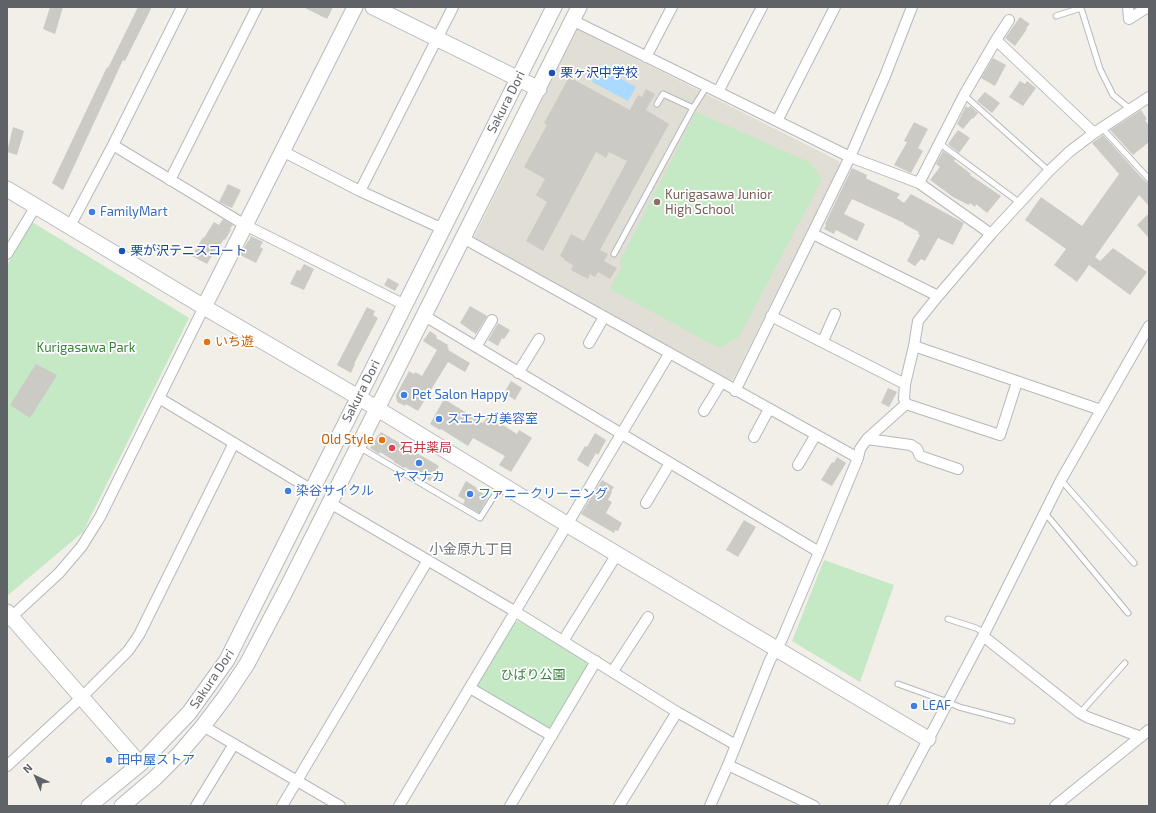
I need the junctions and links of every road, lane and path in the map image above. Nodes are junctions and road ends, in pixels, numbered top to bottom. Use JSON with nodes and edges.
{"nodes":[{"id":1,"x":182,"y":7,"type":"edge"},
{"id":2,"x":257,"y":7,"type":"edge"},
{"id":3,"x":355,"y":7,"type":"edge"},
{"id":4,"x":373,"y":7,"type":"edge"},
{"id":5,"x":453,"y":7,"type":"edge"},
{"id":6,"x":554,"y":7,"type":"edge"},
{"id":7,"x":672,"y":7,"type":"edge"},
{"id":8,"x":762,"y":7,"type":"edge"},
{"id":9,"x":835,"y":7,"type":"edge"},
{"id":10,"x":912,"y":7,"type":"edge"},
{"id":11,"x":1128,"y":7,"type":"edge"},
{"id":12,"x":1148,"y":7,"type":"edge"},
{"id":13,"x":576,"y":14,"type":"edge"},
{"id":14,"x":1056,"y":16,"type":"dead end"},
{"id":15,"x":1009,"y":20,"type":"dead end"},
{"id":16,"x":438,"y":39,"type":"junction"},
{"id":17,"x":996,"y":40,"type":"junction"},
{"id":18,"x":646,"y":57,"type":"junction"},
{"id":19,"x":518,"y":78,"type":"junction"},
{"id":20,"x":707,"y":86,"type":"junction"},
{"id":21,"x":538,"y":89,"type":"junction"},
{"id":22,"x":718,"y":92,"type":"junction"},
{"id":23,"x":964,"y":95,"type":"junction"},
{"id":24,"x":1148,"y":100,"type":"edge"},
{"id":25,"x":657,"y":104,"type":"dead end"},
{"id":26,"x":693,"y":108,"type":"junction"},
{"id":27,"x":1130,"y":109,"type":"junction"},
{"id":28,"x":777,"y":122,"type":"junction"},
{"id":29,"x":1098,"y":130,"type":"junction"},
{"id":30,"x":939,"y":144,"type":"junction"},
{"id":31,"x":113,"y":145,"type":"junction"},
{"id":32,"x":282,"y":151,"type":"junction"},
{"id":33,"x":850,"y":157,"type":"junction"},
{"id":34,"x":1049,"y":171,"type":"junction"},
{"id":35,"x":1149,"y":179,"type":"edge"},
{"id":36,"x":170,"y":180,"type":"junction"},
{"id":37,"x":919,"y":183,"type":"junction"},
{"id":38,"x":7,"y":189,"type":"edge"},
{"id":39,"x":360,"y":190,"type":"junction"},
{"id":40,"x":1020,"y":203,"type":"junction"},
{"id":41,"x":36,"y":206,"type":"junction"},
{"id":42,"x":245,"y":225,"type":"junction"},
{"id":43,"x":70,"y":226,"type":"junction"},
{"id":44,"x":443,"y":229,"type":"junction"},
{"id":45,"x":813,"y":234,"type":"junction"},
{"id":46,"x":991,"y":234,"type":"junction"},
{"id":47,"x":463,"y":238,"type":"junction"},
{"id":48,"x":7,"y":254,"type":"edge"},
{"id":49,"x":614,"y":254,"type":"dead end"},
{"id":50,"x":938,"y":296,"type":"junction"},
{"id":51,"x":405,"y":305,"type":"junction"},
{"id":52,"x":204,"y":307,"type":"junction"},
{"id":53,"x":835,"y":314,"type":"dead end"},
{"id":54,"x":423,"y":315,"type":"junction"},
{"id":55,"x":771,"y":316,"type":"junction"},
{"id":56,"x":604,"y":317,"type":"junction"},
{"id":57,"x":492,"y":320,"type":"dead end"},
{"id":58,"x":1149,"y":326,"type":"edge"},
{"id":59,"x":539,"y":339,"type":"dead end"},
{"id":60,"x":823,"y":342,"type":"junction"},
{"id":61,"x":589,"y":343,"type":"dead end"},
{"id":62,"x":914,"y":346,"type":"junction"},
{"id":63,"x":476,"y":347,"type":"junction"},
{"id":64,"x":669,"y":354,"type":"junction"},
{"id":65,"x":518,"y":373,"type":"junction"},
{"id":66,"x":1017,"y":382,"type":"junction"},
{"id":67,"x":721,"y":383,"type":"junction"},
{"id":68,"x":905,"y":384,"type":"junction"},
{"id":69,"x":735,"y":391,"type":"junction"},
{"id":70,"x":159,"y":398,"type":"junction"},
{"id":71,"x":358,"y":398,"type":"junction"},
{"id":72,"x":906,"y":404,"type":"junction"},
{"id":73,"x":376,"y":409,"type":"junction"},
{"id":74,"x":768,"y":409,"type":"junction"},
{"id":75,"x":1101,"y":410,"type":"junction"},
{"id":76,"x":704,"y":412,"type":"dead end"},
{"id":77,"x":621,"y":434,"type":"junction"},
{"id":78,"x":815,"y":436,"type":"junction"},
{"id":79,"x":754,"y":437,"type":"dead end"},
{"id":80,"x":867,"y":439,"type":"junction"},
{"id":81,"x":234,"y":443,"type":"junction"},
{"id":82,"x":358,"y":446,"type":"junction"},
{"id":83,"x":858,"y":458,"type":"junction"},
{"id":84,"x":670,"y":463,"type":"junction"},
{"id":85,"x":798,"y":465,"type":"dead end"},
{"id":86,"x":958,"y":469,"type":"dead end"},
{"id":87,"x":1061,"y":480,"type":"junction"},
{"id":88,"x":502,"y":485,"type":"junction"},
{"id":89,"x":312,"y":490,"type":"junction"},
{"id":90,"x":330,"y":503,"type":"junction"},
{"id":91,"x":646,"y":503,"type":"dead end"},
{"id":92,"x":1044,"y":513,"type":"junction"},
{"id":93,"x":568,"y":525,"type":"junction"},
{"id":94,"x":819,"y":552,"type":"junction"},
{"id":95,"x":617,"y":554,"type":"junction"},
{"id":96,"x":428,"y":560,"type":"junction"},
{"id":97,"x":1134,"y":563,"type":"dead end"},
{"id":98,"x":516,"y":612,"type":"junction"},
{"id":99,"x":1128,"y":613,"type":"dead end"},
{"id":100,"x":8,"y":617,"type":"edge"},
{"id":101,"x":648,"y":617,"type":"dead end"},
{"id":102,"x":948,"y":619,"type":"dead end"},
{"id":103,"x":984,"y":634,"type":"junction"},
{"id":104,"x":563,"y":641,"type":"junction"},
{"id":105,"x":776,"y":649,"type":"junction"},
{"id":106,"x":596,"y":661,"type":"junction"},
{"id":107,"x":1125,"y":663,"type":"dead end"},
{"id":108,"x":612,"y":671,"type":"junction"},
{"id":109,"x":898,"y":684,"type":"dead end"},
{"id":110,"x":470,"y":688,"type":"junction"},
{"id":111,"x":82,"y":697,"type":"junction"},
{"id":112,"x":948,"y":702,"type":"junction"},
{"id":113,"x":677,"y":712,"type":"junction"},
{"id":114,"x":189,"y":713,"type":"junction"},
{"id":115,"x":1080,"y":713,"type":"junction"},
{"id":116,"x":1012,"y":720,"type":"dead end"},
{"id":117,"x":203,"y":726,"type":"junction"},
{"id":118,"x":1145,"y":733,"type":"edge"},
{"id":119,"x":552,"y":736,"type":"junction"},
{"id":120,"x":928,"y":739,"type":"junction"},
{"id":121,"x":234,"y":744,"type":"junction"},
{"id":122,"x":736,"y":745,"type":"junction"},
{"id":123,"x":140,"y":764,"type":"junction"},
{"id":124,"x":728,"y":765,"type":"junction"},
{"id":125,"x":7,"y":766,"type":"edge"},
{"id":126,"x":298,"y":781,"type":"junction"},
{"id":127,"x":89,"y":806,"type":"edge"},
{"id":128,"x":122,"y":806,"type":"edge"},
{"id":129,"x":196,"y":806,"type":"edge"},
{"id":130,"x":282,"y":806,"type":"edge"},
{"id":131,"x":340,"y":806,"type":"edge"},
{"id":132,"x":399,"y":806,"type":"edge"},
{"id":133,"x":510,"y":806,"type":"edge"},
{"id":134,"x":619,"y":806,"type":"edge"},
{"id":135,"x":710,"y":806,"type":"edge"},
{"id":136,"x":814,"y":806,"type":"edge"},
{"id":137,"x":893,"y":806,"type":"edge"},
{"id":138,"x":1055,"y":806,"type":"edge"}],
"edges":[{"from":1,"to":31,"type":"street"},
{"from":2,"to":36,"type":"street"},
{"from":3,"to":32,"type":"street"},
{"from":4,"to":16,"type":"street"},
{"from":5,"to":16,"type":"street"},
{"from":6,"to":19,"type":"street","name":"Sakura Dori"},
{"from":7,"to":18,"type":"street"},
{"from":8,"to":22,"type":"street"},
{"from":9,"to":28,"type":"street"},
{"from":10,"to":33,"type":"street"},
{"from":11,"to":12,"type":"street"},
{"from":13,"to":18,"type":"street"},
{"from":13,"to":21,"type":"street","name":"Sakura Dori"},
{"from":14,"to":27,"type":"lane"},
{"from":15,"to":17,"type":"street"},
{"from":16,"to":19,"type":"street"},
{"from":16,"to":39,"type":"street"},
{"from":17,"to":23,"type":"street"},
{"from":17,"to":29,"type":"street"},
{"from":18,"to":20,"type":"street"},
{"from":19,"to":21,"type":"street"},
{"from":19,"to":44,"type":"street","name":"Sakura Dori"},
{"from":20,"to":22,"type":"street"},
{"from":20,"to":26,"type":"lane"},
{"from":21,"to":47,"type":"street","name":"Sakura Dori"},
{"from":22,"to":28,"type":"street"},
{"from":23,"to":30,"type":"street"},
{"from":23,"to":34,"type":"lane"},
{"from":24,"to":27,"type":"street"},
{"from":25,"to":26,"type":"lane"},
{"from":26,"to":49,"type":"lane"},
{"from":27,"to":29,"type":"street"},
{"from":28,"to":33,"type":"street"},
{"from":29,"to":34,"type":"street"},
{"from":29,"to":35,"type":"lane"},
{"from":30,"to":37,"type":"street"},
{"from":30,"to":40,"type":"lane"},
{"from":31,"to":36,"type":"street"},
{"from":31,"to":43,"type":"street"},
{"from":32,"to":39,"type":"street"},
{"from":32,"to":42,"type":"street"},
{"from":33,"to":37,"type":"street"},
{"from":33,"to":45,"type":"street"},
{"from":34,"to":40,"type":"street"},
{"from":36,"to":42,"type":"street"},
{"from":37,"to":46,"type":"street"},
{"from":38,"to":41,"type":"street"},
{"from":39,"to":44,"type":"street"},
{"from":40,"to":46,"type":"street"},
{"from":41,"to":43,"type":"street"},
{"from":41,"to":48,"type":"street"},
{"from":42,"to":51,"type":"street"},
{"from":42,"to":52,"type":"street"},
{"from":43,"to":52,"type":"street"},
{"from":44,"to":47,"type":"street"},
{"from":44,"to":51,"type":"street","name":"Sakura Dori"},
{"from":45,"to":50,"type":"street"},
{"from":45,"to":55,"type":"street"},
{"from":46,"to":50,"type":"street"},
{"from":47,"to":54,"type":"street","name":"Sakura Dori"},
{"from":47,"to":56,"type":"street"},
{"from":50,"to":62,"type":"street"},
{"from":51,"to":71,"type":"street","name":"Sakura Dori"},
{"from":52,"to":70,"type":"street"},
{"from":52,"to":71,"type":"street"},
{"from":53,"to":60,"type":"street"},
{"from":54,"to":63,"type":"street"},
{"from":54,"to":73,"type":"street","name":"Sakura Dori"},
{"from":55,"to":60,"type":"street"},
{"from":55,"to":69,"type":"street"},
{"from":56,"to":61,"type":"street"},
{"from":56,"to":64,"type":"street"},
{"from":57,"to":63,"type":"street"},
{"from":58,"to":75,"type":"street"},
{"from":59,"to":65,"type":"street"},
{"from":60,"to":68,"type":"street"},
{"from":62,"to":66,"type":"street"},
{"from":62,"to":68,"type":"street"},
{"from":63,"to":65,"type":"street"},
{"from":64,"to":67,"type":"street"},
{"from":64,"to":77,"type":"street"},
{"from":65,"to":77,"type":"street"},
{"from":66,"to":72,"type":"street"},
{"from":66,"to":75,"type":"street"},
{"from":67,"to":69,"type":"street"},
{"from":67,"to":76,"type":"street"},
{"from":68,"to":72,"type":"street"},
{"from":69,"to":74,"type":"street"},
{"from":70,"to":81,"type":"street"},
{"from":70,"to":100,"type":"street"},
{"from":71,"to":73,"type":"street"},
{"from":71,"to":89,"type":"street","name":"Sakura Dori"},
{"from":72,"to":80,"type":"street"},
{"from":73,"to":82,"type":"street","name":"Sakura Dori"},
{"from":73,"to":88,"type":"street"},
{"from":74,"to":78,"type":"street"},
{"from":74,"to":79,"type":"street"},
{"from":75,"to":87,"type":"street"},
{"from":77,"to":84,"type":"street"},
{"from":77,"to":93,"type":"street"},
{"from":78,"to":83,"type":"street"},
{"from":78,"to":85,"type":"street"},
{"from":80,"to":83,"type":"street"},
{"from":80,"to":86,"type":"street"},
{"from":81,"to":89,"type":"street"},
{"from":81,"to":111,"type":"street"},
{"from":82,"to":88,"type":"lane"},
{"from":82,"to":90,"type":"street","name":"Sakura Dori"},
{"from":83,"to":94,"type":"street"},
{"from":84,"to":91,"type":"street"},
{"from":84,"to":94,"type":"street"},
{"from":87,"to":92,"type":"street"},
{"from":87,"to":97,"type":"lane"},
{"from":88,"to":93,"type":"street"},
{"from":89,"to":114,"type":"street","name":"Sakura Dori"},
{"from":90,"to":96,"type":"street"},
{"from":90,"to":117,"type":"street","name":"Sakura Dori"},
{"from":92,"to":99,"type":"lane"},
{"from":92,"to":103,"type":"street"},
{"from":93,"to":95,"type":"street"},
{"from":93,"to":98,"type":"street"},
{"from":94,"to":105,"type":"street"},
{"from":95,"to":104,"type":"street"},
{"from":95,"to":105,"type":"street"},
{"from":96,"to":98,"type":"street"},
{"from":96,"to":126,"type":"street"},
{"from":98,"to":104,"type":"street"},
{"from":98,"to":110,"type":"street"},
{"from":100,"to":111,"type":"street"},
{"from":101,"to":108,"type":"street"},
{"from":102,"to":103,"type":"lane"},
{"from":103,"to":112,"type":"street"},
{"from":103,"to":115,"type":"street"},
{"from":104,"to":106,"type":"street"},
{"from":105,"to":120,"type":"street"},
{"from":105,"to":122,"type":"street"},
{"from":106,"to":108,"type":"street"},
{"from":106,"to":119,"type":"street"},
{"from":107,"to":115,"type":"lane"},
{"from":108,"to":113,"type":"street"},
{"from":109,"to":112,"type":"lane"},
{"from":110,"to":119,"type":"street"},
{"from":110,"to":132,"type":"street"},
{"from":111,"to":123,"type":"street"},
{"from":111,"to":125,"type":"street"},
{"from":112,"to":116,"type":"lane"},
{"from":112,"to":120,"type":"street"},
{"from":113,"to":122,"type":"street"},
{"from":113,"to":134,"type":"street"},
{"from":114,"to":117,"type":"street"},
{"from":114,"to":123,"type":"street","name":"Sakura Dori"},
{"from":115,"to":118,"type":"street"},
{"from":117,"to":121,"type":"street"},
{"from":117,"to":128,"type":"street","name":"Sakura Dori"},
{"from":118,"to":138,"type":"street"},
{"from":119,"to":133,"type":"street"},
{"from":120,"to":137,"type":"street"},
{"from":121,"to":126,"type":"street"},
{"from":121,"to":129,"type":"street"},
{"from":122,"to":124,"type":"street"},
{"from":123,"to":127,"type":"street","name":"Sakura Dori"},
{"from":124,"to":135,"type":"street"},
{"from":124,"to":136,"type":"street"},
{"from":126,"to":130,"type":"street"},
{"from":126,"to":131,"type":"street"}]}
